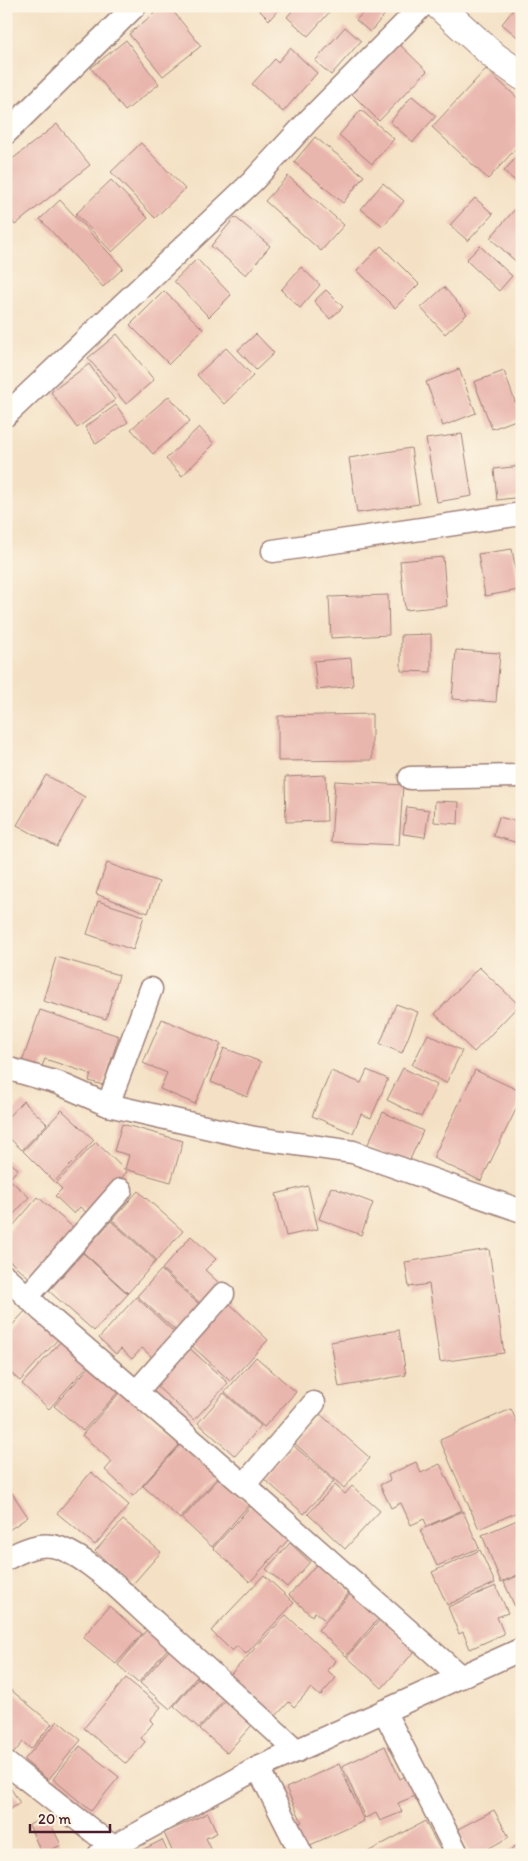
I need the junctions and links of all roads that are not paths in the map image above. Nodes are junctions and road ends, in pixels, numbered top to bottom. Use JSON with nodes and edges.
{"nodes":[{"id":1,"x":135,"y":6,"type":"edge"},
{"id":2,"x":422,"y":6,"type":"edge"},
{"id":3,"x":439,"y":6,"type":"edge"},
{"id":4,"x":522,"y":76,"type":"edge"},
{"id":5,"x":6,"y":132,"type":"edge"},
{"id":6,"x":6,"y":415,"type":"edge"},
{"id":7,"x":522,"y":514,"type":"edge"},
{"id":8,"x":273,"y":551,"type":"dead end"},
{"id":9,"x":522,"y":776,"type":"edge"},
{"id":10,"x":410,"y":778,"type":"dead end"},
{"id":11,"x":151,"y":990,"type":"dead end"},
{"id":12,"x":6,"y":1068,"type":"edge"},
{"id":13,"x":108,"y":1105,"type":"junction"},
{"id":14,"x":121,"y":1190,"type":"dead end"},
{"id":15,"x":522,"y":1211,"type":"edge"},
{"id":16,"x":6,"y":1277,"type":"edge"},
{"id":17,"x":223,"y":1294,"type":"dead end"},
{"id":18,"x":28,"y":1297,"type":"junction"},
{"id":19,"x":137,"y":1391,"type":"junction"},
{"id":20,"x":314,"y":1404,"type":"dead end"},
{"id":21,"x":244,"y":1485,"type":"junction"},
{"id":22,"x":6,"y":1559,"type":"edge"},
{"id":23,"x":522,"y":1650,"type":"edge"},
{"id":24,"x":460,"y":1677,"type":"junction"},
{"id":25,"x":384,"y":1711,"type":"junction"},
{"id":26,"x":297,"y":1750,"type":"junction"},
{"id":27,"x":6,"y":1763,"type":"edge"},
{"id":28,"x":258,"y":1768,"type":"junction"},
{"id":29,"x":106,"y":1851,"type":"edge"},
{"id":30,"x":302,"y":1855,"type":"edge"},
{"id":31,"x":458,"y":1855,"type":"edge"}],
"edges":[{"from":1,"to":5,"type":"street"},
{"from":2,"to":6,"type":"street"},
{"from":3,"to":4,"type":"highway"},
{"from":7,"to":8,"type":"street"},
{"from":9,"to":10,"type":"street"},
{"from":11,"to":13,"type":"street"},
{"from":12,"to":13,"type":"street"},
{"from":13,"to":15,"type":"street"},
{"from":14,"to":18,"type":"street"},
{"from":16,"to":18,"type":"street"},
{"from":17,"to":19,"type":"street"},
{"from":18,"to":19,"type":"street"},
{"from":19,"to":21,"type":"street"},
{"from":20,"to":21,"type":"street"},
{"from":21,"to":24,"type":"street"},
{"from":22,"to":26,"type":"street"},
{"from":23,"to":24,"type":"street"},
{"from":24,"to":25,"type":"street"},
{"from":25,"to":26,"type":"street"},
{"from":25,"to":31,"type":"street"},
{"from":26,"to":28,"type":"street"},
{"from":27,"to":29,"type":"street"},
{"from":28,"to":29,"type":"street"},
{"from":28,"to":30,"type":"street"}]}
